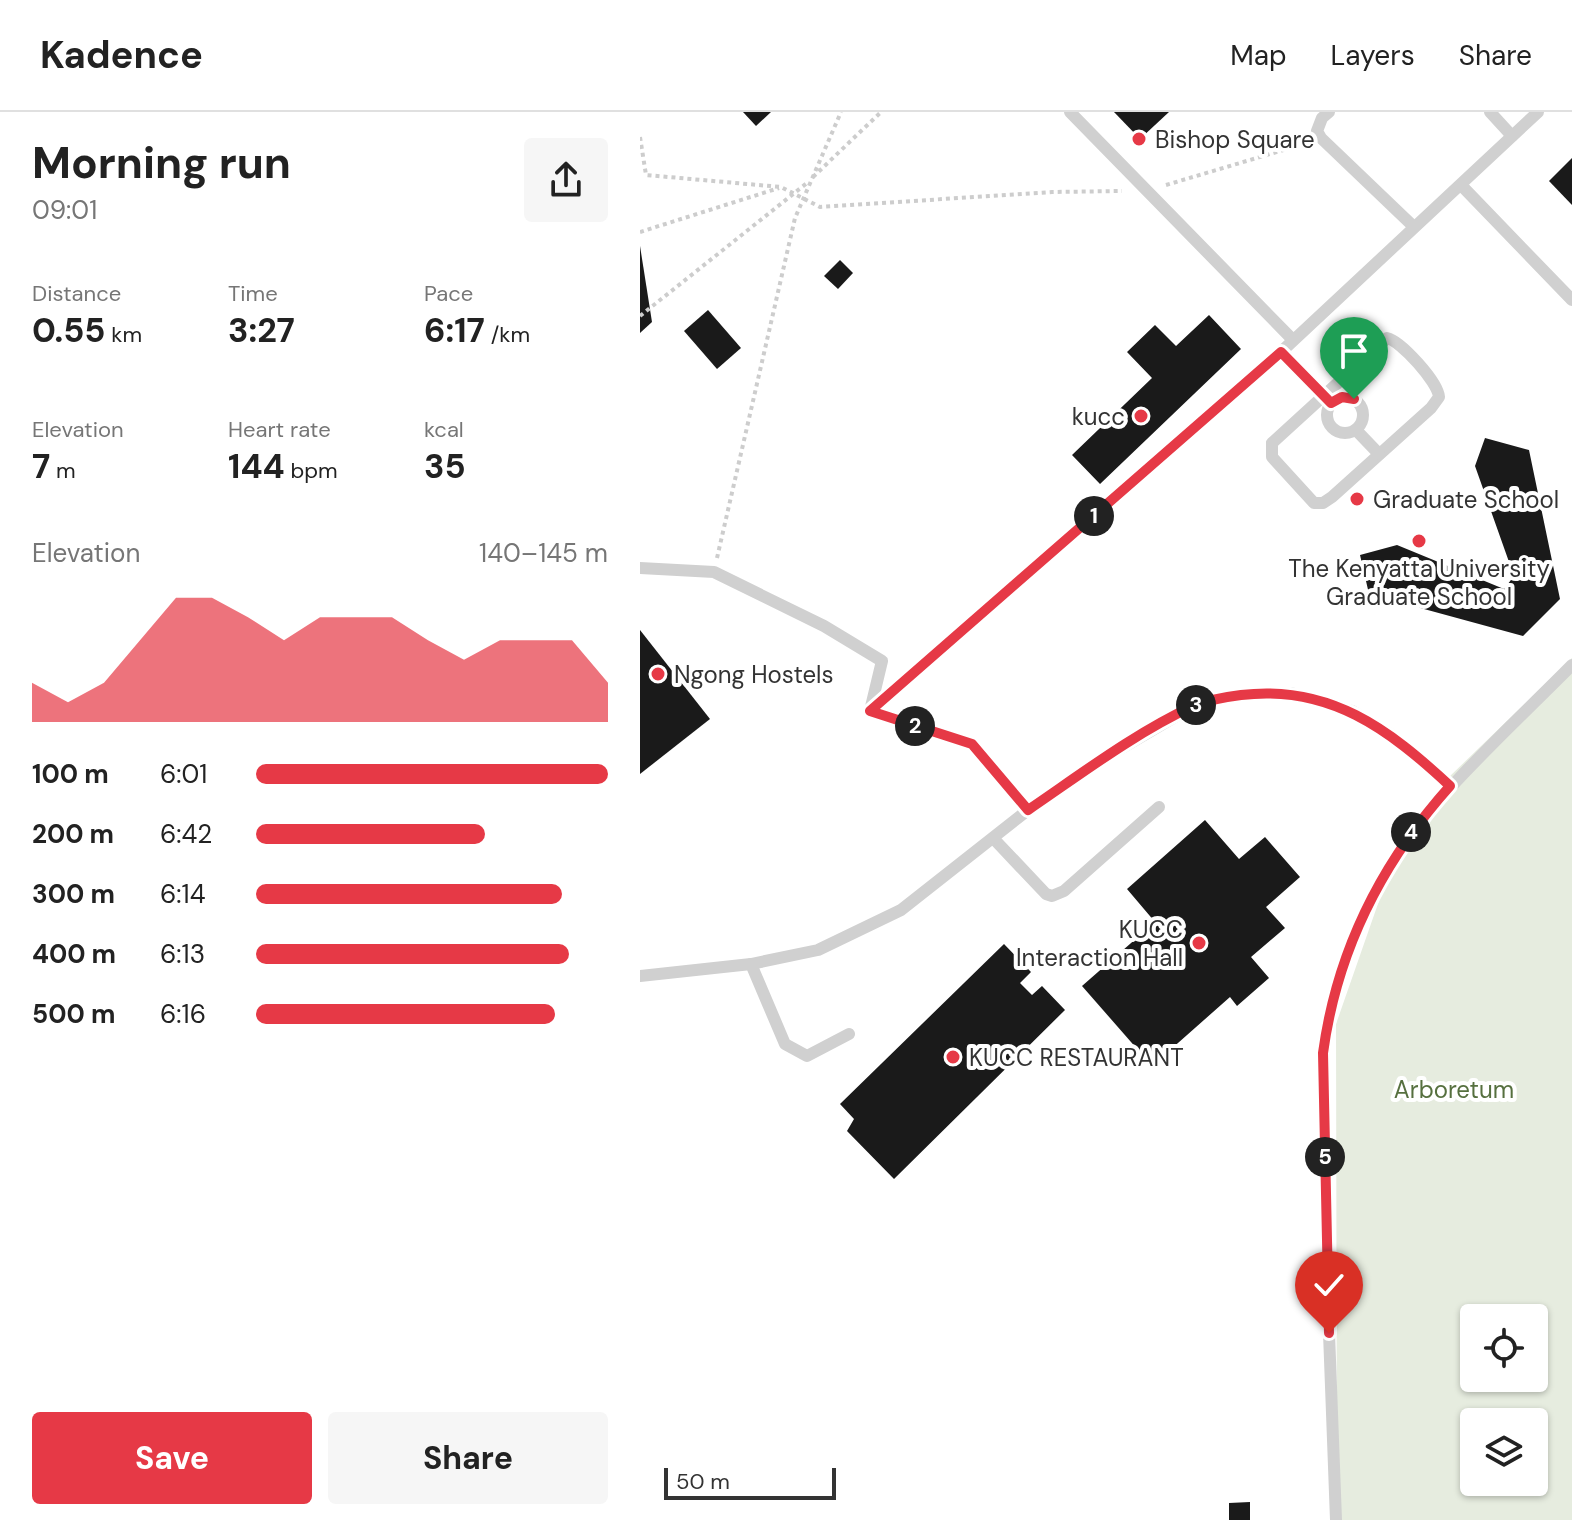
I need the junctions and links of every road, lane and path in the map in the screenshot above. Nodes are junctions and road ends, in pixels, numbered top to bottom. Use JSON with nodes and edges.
{"nodes":[{"id":1,"x":841,"y":112,"type":"edge"},
{"id":2,"x":881,"y":112,"type":"edge"},
{"id":3,"x":1070,"y":112,"type":"edge"},
{"id":4,"x":1329,"y":112,"type":"edge"},
{"id":5,"x":1490,"y":112,"type":"edge"},
{"id":6,"x":1538,"y":112,"type":"edge"},
{"id":7,"x":1512,"y":136,"type":"junction"},
{"id":8,"x":640,"y":137,"type":"edge"},
{"id":9,"x":1321,"y":138,"type":"junction"},
{"id":10,"x":643,"y":175,"type":"edge"},
{"id":11,"x":809,"y":181,"type":"junction"},
{"id":12,"x":1461,"y":185,"type":"junction"},
{"id":13,"x":781,"y":187,"type":"junction"},
{"id":14,"x":1146,"y":191,"type":"junction"},
{"id":15,"x":795,"y":194,"type":"junction"},
{"id":16,"x":804,"y":198,"type":"junction"},
{"id":17,"x":1413,"y":226,"type":"junction"},
{"id":18,"x":640,"y":232,"type":"edge"},
{"id":19,"x":1572,"y":300,"type":"edge"},
{"id":20,"x":640,"y":316,"type":"edge"},
{"id":21,"x":1293,"y":340,"type":"junction"},
{"id":22,"x":1281,"y":352,"type":"junction"},
{"id":23,"x":1328,"y":399,"type":"junction"},
{"id":24,"x":1356,"y":430,"type":"junction"},
{"id":25,"x":1379,"y":454,"type":"junction"},
{"id":26,"x":640,"y":568,"type":"edge"},
{"id":27,"x":714,"y":572,"type":"junction"},
{"id":28,"x":1572,"y":665,"type":"edge"},
{"id":29,"x":870,"y":711,"type":"junction"},
{"id":30,"x":1450,"y":786,"type":"junction"},
{"id":31,"x":1159,"y":807,"type":"dead end"},
{"id":32,"x":1028,"y":810,"type":"junction"},
{"id":33,"x":993,"y":838,"type":"junction"},
{"id":34,"x":751,"y":964,"type":"junction"},
{"id":35,"x":640,"y":976,"type":"edge"},
{"id":36,"x":849,"y":1034,"type":"dead end"},
{"id":37,"x":1336,"y":1520,"type":"edge"}],
"edges":[{"from":1,"to":11,"type":"path"},
{"from":2,"to":11,"type":"path"},
{"from":3,"to":14,"type":"lane"},
{"from":4,"to":9,"type":"lane"},
{"from":5,"to":7,"type":"lane"},
{"from":6,"to":7,"type":"lane"},
{"from":7,"to":12,"type":"lane"},
{"from":8,"to":10,"type":"path"},
{"from":9,"to":14,"type":"path"},
{"from":9,"to":17,"type":"lane"},
{"from":10,"to":13,"type":"path"},
{"from":11,"to":15,"type":"path"},
{"from":11,"to":16,"type":"path"},
{"from":12,"to":17,"type":"lane"},
{"from":12,"to":19,"type":"lane"},
{"from":13,"to":15,"type":"path"},
{"from":13,"to":18,"type":"path"},
{"from":14,"to":16,"type":"path"},
{"from":14,"to":21,"type":"lane"},
{"from":15,"to":16,"type":"path"},
{"from":15,"to":20,"type":"path"},
{"from":16,"to":27,"type":"path"},
{"from":17,"to":21,"type":"lane"},
{"from":21,"to":22,"type":"lane"},
{"from":22,"to":23,"type":"lane"},
{"from":22,"to":29,"type":"lane"},
{"from":23,"to":24,"type":"lane"},
{"from":23,"to":24,"type":"lane"},
{"from":23,"to":25,"type":"lane"},
{"from":23,"to":25,"type":"lane"},
{"from":24,"to":25,"type":"lane"},
{"from":26,"to":27,"type":"lane"},
{"from":27,"to":29,"type":"lane"},
{"from":28,"to":30,"type":"lane"},
{"from":29,"to":32,"type":"lane"},
{"from":30,"to":32,"type":"lane"},
{"from":30,"to":37,"type":"lane"},
{"from":31,"to":33,"type":"lane"},
{"from":32,"to":33,"type":"lane"},
{"from":33,"to":34,"type":"lane"},
{"from":34,"to":35,"type":"lane"},
{"from":34,"to":36,"type":"lane"}]}
